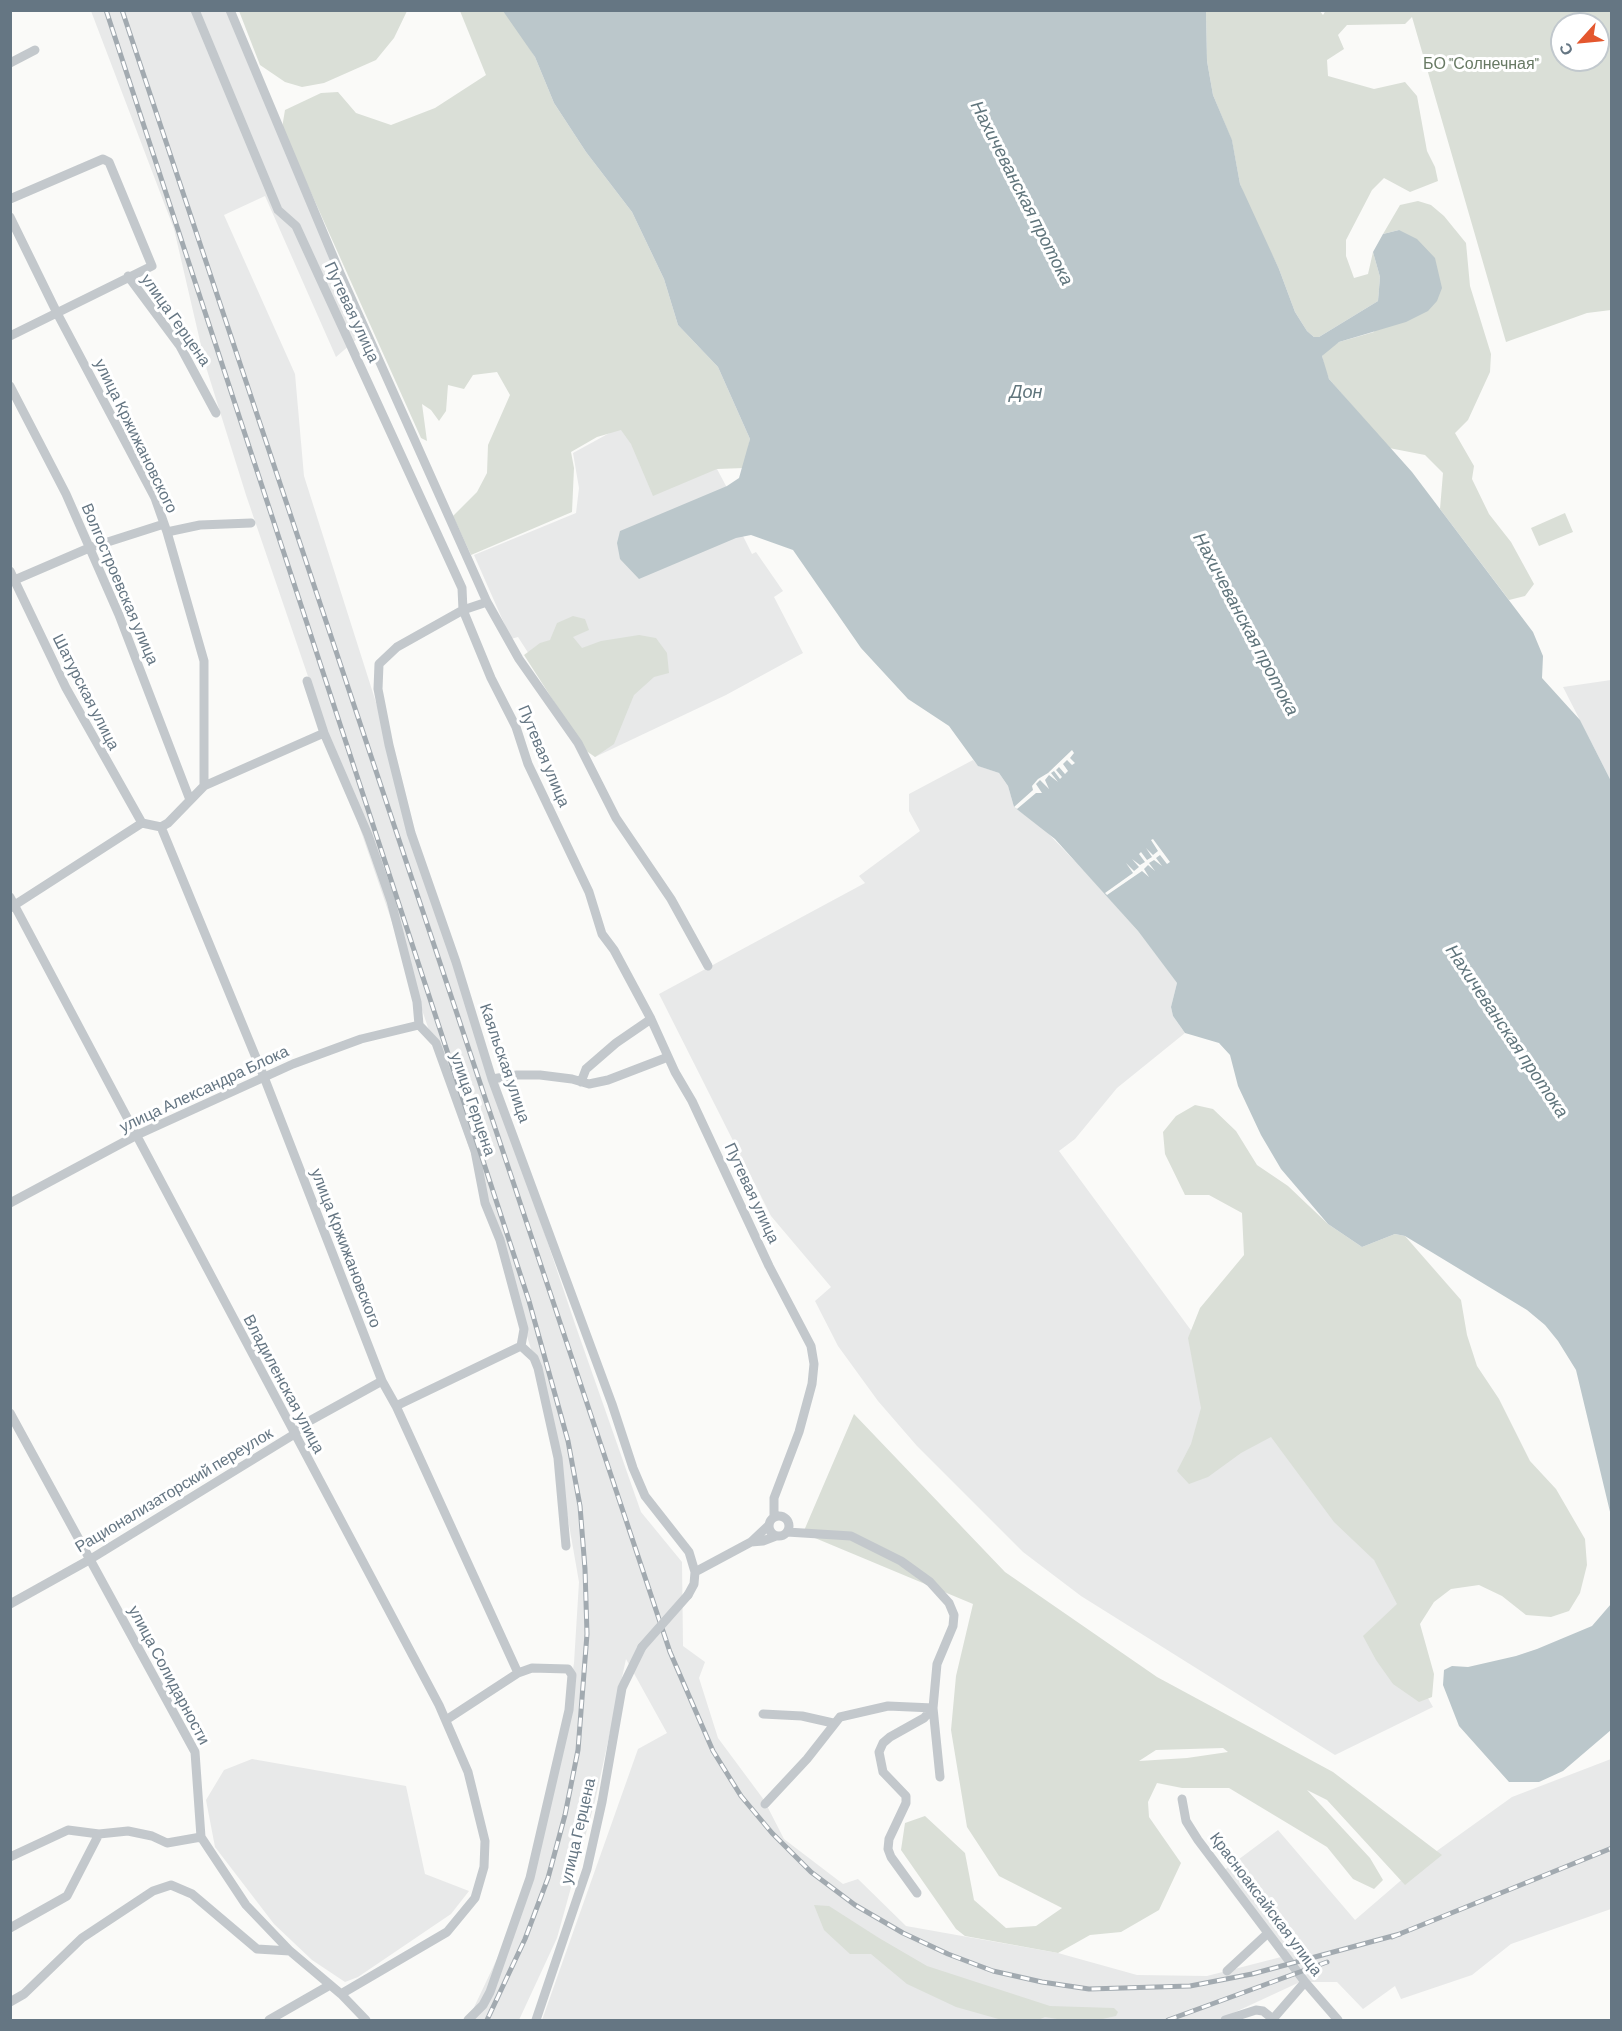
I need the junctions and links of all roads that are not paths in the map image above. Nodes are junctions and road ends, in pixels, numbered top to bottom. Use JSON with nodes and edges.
{"nodes":[{"id":1,"x":195,"y":10,"type":"edge"},
{"id":2,"x":230,"y":10,"type":"edge"},
{"id":3,"x":35,"y":50,"type":"dead end"},
{"id":4,"x":10,"y":63,"type":"edge"},
{"id":5,"x":10,"y":199,"type":"edge"},
{"id":6,"x":10,"y":217,"type":"edge"},
{"id":7,"x":128,"y":276,"type":"junction"},
{"id":8,"x":57,"y":313,"type":"junction"},
{"id":9,"x":10,"y":336,"type":"edge"},
{"id":10,"x":10,"y":386,"type":"edge"},
{"id":11,"x":216,"y":413,"type":"dead end"},
{"id":12,"x":251,"y":523,"type":"dead end"},
{"id":13,"x":165,"y":528,"type":"junction"},
{"id":14,"x":89,"y":548,"type":"junction"},
{"id":15,"x":12,"y":577,"type":"edge"},
{"id":16,"x":487,"y":602,"type":"junction"},
{"id":17,"x":463,"y":610,"type":"junction"},
{"id":18,"x":307,"y":681,"type":"dead end"},
{"id":19,"x":324,"y":733,"type":"junction"},
{"id":20,"x":204,"y":786,"type":"junction"},
{"id":21,"x":190,"y":800,"type":"junction"},
{"id":22,"x":142,"y":823,"type":"junction"},
{"id":23,"x":160,"y":827,"type":"junction"},
{"id":24,"x":12,"y":903,"type":"edge"},
{"id":25,"x":708,"y":966,"type":"dead end"},
{"id":26,"x":651,"y":1019,"type":"junction"},
{"id":27,"x":418,"y":1024,"type":"junction"},
{"id":28,"x":668,"y":1057,"type":"junction"},
{"id":29,"x":264,"y":1077,"type":"junction"},
{"id":30,"x":492,"y":1080,"type":"junction"},
{"id":31,"x":581,"y":1082,"type":"junction"},
{"id":32,"x":137,"y":1136,"type":"junction"},
{"id":33,"x":10,"y":1203,"type":"edge"},
{"id":34,"x":521,"y":1346,"type":"junction"},
{"id":35,"x":382,"y":1381,"type":"junction"},
{"id":36,"x":396,"y":1406,"type":"junction"},
{"id":37,"x":10,"y":1413,"type":"edge"},
{"id":38,"x":293,"y":1435,"type":"junction"},
{"id":39,"x":774,"y":1517,"type":"junction"},
{"id":40,"x":768,"y":1526,"type":"junction"},
{"id":41,"x":787,"y":1532,"type":"junction"},
{"id":42,"x":776,"y":1536,"type":"junction"},
{"id":43,"x":751,"y":1542,"type":"junction"},
{"id":44,"x":566,"y":1546,"type":"dead end"},
{"id":45,"x":90,"y":1560,"type":"junction"},
{"id":46,"x":695,"y":1572,"type":"junction"},
{"id":47,"x":10,"y":1604,"type":"edge"},
{"id":48,"x":518,"y":1673,"type":"junction"},
{"id":49,"x":933,"y":1708,"type":"junction"},
{"id":50,"x":763,"y":1714,"type":"dead end"},
{"id":51,"x":446,"y":1720,"type":"junction"},
{"id":52,"x":833,"y":1723,"type":"junction"},
{"id":53,"x":940,"y":1777,"type":"dead end"},
{"id":54,"x":1182,"y":1799,"type":"dead end"},
{"id":55,"x":765,"y":1803,"type":"dead end"},
{"id":56,"x":99,"y":1834,"type":"junction"},
{"id":57,"x":201,"y":1837,"type":"junction"},
{"id":58,"x":10,"y":1857,"type":"edge"},
{"id":59,"x":917,"y":1893,"type":"dead end"},
{"id":60,"x":10,"y":1928,"type":"edge"},
{"id":61,"x":1268,"y":1933,"type":"junction"},
{"id":62,"x":290,"y":1951,"type":"junction"},
{"id":63,"x":1227,"y":1971,"type":"dead end"},
{"id":64,"x":1305,"y":1982,"type":"junction"},
{"id":65,"x":330,"y":1985,"type":"junction"},
{"id":66,"x":341,"y":1994,"type":"junction"},
{"id":67,"x":10,"y":2002,"type":"edge"},
{"id":68,"x":269,"y":2020,"type":"edge"},
{"id":69,"x":366,"y":2020,"type":"edge"},
{"id":70,"x":468,"y":2020,"type":"edge"},
{"id":71,"x":536,"y":2020,"type":"edge"},
{"id":72,"x":1225,"y":2020,"type":"edge"},
{"id":73,"x":1273,"y":2020,"type":"edge"},
{"id":74,"x":1338,"y":2020,"type":"edge"}],
"edges":[{"from":1,"to":17,"type":"street","name":"Путевая улица"},
{"from":2,"to":16,"type":"street","name":"Путевая улица"},
{"from":3,"to":4,"type":"street"},
{"from":5,"to":7,"type":"street","name":"улица Герцена"},
{"from":6,"to":8,"type":"street","name":"улица Кржижановского"},
{"from":7,"to":8,"type":"street"},
{"from":7,"to":11,"type":"street","name":"улица Герцена"},
{"from":8,"to":9,"type":"street"},
{"from":8,"to":13,"type":"street","name":"улица Кржижановского"},
{"from":10,"to":14,"type":"street","name":"Волгостроевская улица"},
{"from":12,"to":13,"type":"street"},
{"from":13,"to":14,"type":"street"},
{"from":13,"to":20,"type":"street","name":"улица Кржижановского"},
{"from":14,"to":15,"type":"street"},
{"from":14,"to":21,"type":"street","name":"Волгостроевская улица"},
{"from":15,"to":22,"type":"street","name":"Шатурская улица"},
{"from":16,"to":17,"type":"street","name":"Каяльская улица"},
{"from":16,"to":25,"type":"street","name":"Путевая улица"},
{"from":17,"to":26,"type":"street","name":"Путевая улица"},
{"from":17,"to":30,"type":"street","name":"Каяльская улица"},
{"from":18,"to":19,"type":"street"},
{"from":19,"to":20,"type":"street"},
{"from":19,"to":27,"type":"street"},
{"from":20,"to":21,"type":"street"},
{"from":21,"to":23,"type":"street"},
{"from":22,"to":23,"type":"street"},
{"from":22,"to":24,"type":"street"},
{"from":23,"to":29,"type":"street","name":"улица Кржижановского"},
{"from":24,"to":32,"type":"street","name":"Владиленская улица"},
{"from":26,"to":28,"type":"street","name":"Путевая улица"},
{"from":26,"to":31,"type":"street"},
{"from":27,"to":29,"type":"street","name":"улица Александра Блока"},
{"from":27,"to":34,"type":"street","name":"улица Герцена"},
{"from":28,"to":31,"type":"street"},
{"from":28,"to":39,"type":"street","name":"Путевая улица"},
{"from":29,"to":32,"type":"street","name":"улица Александра Блока"},
{"from":29,"to":35,"type":"street","name":"улица Кржижановского"},
{"from":30,"to":31,"type":"street"},
{"from":30,"to":46,"type":"street","name":"Каяльская улица"},
{"from":32,"to":33,"type":"street","name":"улица Александра Блока"},
{"from":32,"to":38,"type":"street","name":"Владиленская улица"},
{"from":34,"to":36,"type":"street"},
{"from":34,"to":44,"type":"street"},
{"from":35,"to":36,"type":"street","name":"улица Кржижановского"},
{"from":35,"to":38,"type":"street","name":"Рационализаторский переулок"},
{"from":36,"to":48,"type":"street","name":"улица Кржижановского"},
{"from":37,"to":45,"type":"street","name":"улица Солидарности"},
{"from":38,"to":45,"type":"street","name":"Рационализаторский переулок"},
{"from":38,"to":51,"type":"street","name":"Владиленская улица"},
{"from":39,"to":40,"type":"street","name":"Путевая улица"},
{"from":39,"to":41,"type":"street"},
{"from":40,"to":42,"type":"street"},
{"from":40,"to":43,"type":"street","name":"Путевая улица"},
{"from":41,"to":42,"type":"street","name":"Путевая улица"},
{"from":41,"to":49,"type":"street"},
{"from":42,"to":43,"type":"street","name":"Путевая улица"},
{"from":43,"to":46,"type":"street","name":"Путевая улица"},
{"from":45,"to":47,"type":"street","name":"Рационализаторский переулок"},
{"from":45,"to":57,"type":"street","name":"улица Солидарности"},
{"from":46,"to":71,"type":"street","name":"улица Герцена","bridge":true},
{"from":48,"to":51,"type":"street"},
{"from":48,"to":70,"type":"street","name":"улица Герцена"},
{"from":49,"to":52,"type":"street"},
{"from":49,"to":53,"type":"street"},
{"from":49,"to":59,"type":"street"},
{"from":50,"to":52,"type":"street"},
{"from":51,"to":66,"type":"street","name":"Владиленская улица"},
{"from":52,"to":55,"type":"street"},
{"from":54,"to":61,"type":"street","name":"Красноаксайская улица"},
{"from":56,"to":57,"type":"street"},
{"from":56,"to":58,"type":"street"},
{"from":56,"to":60,"type":"street"},
{"from":57,"to":62,"type":"street","name":"улица Солидарности"},
{"from":61,"to":63,"type":"street"},
{"from":61,"to":64,"type":"street","name":"Красноаксайская улица"},
{"from":62,"to":65,"type":"street","name":"улица Солидарности"},
{"from":62,"to":67,"type":"street"},
{"from":64,"to":73,"type":"street"},
{"from":64,"to":74,"type":"street","name":"Красноаксайская улица"},
{"from":65,"to":66,"type":"street","name":"улица Солидарности"},
{"from":65,"to":68,"type":"street"},
{"from":66,"to":69,"type":"street","name":"улица Солидарности"},
{"from":72,"to":73,"type":"street"}]}
